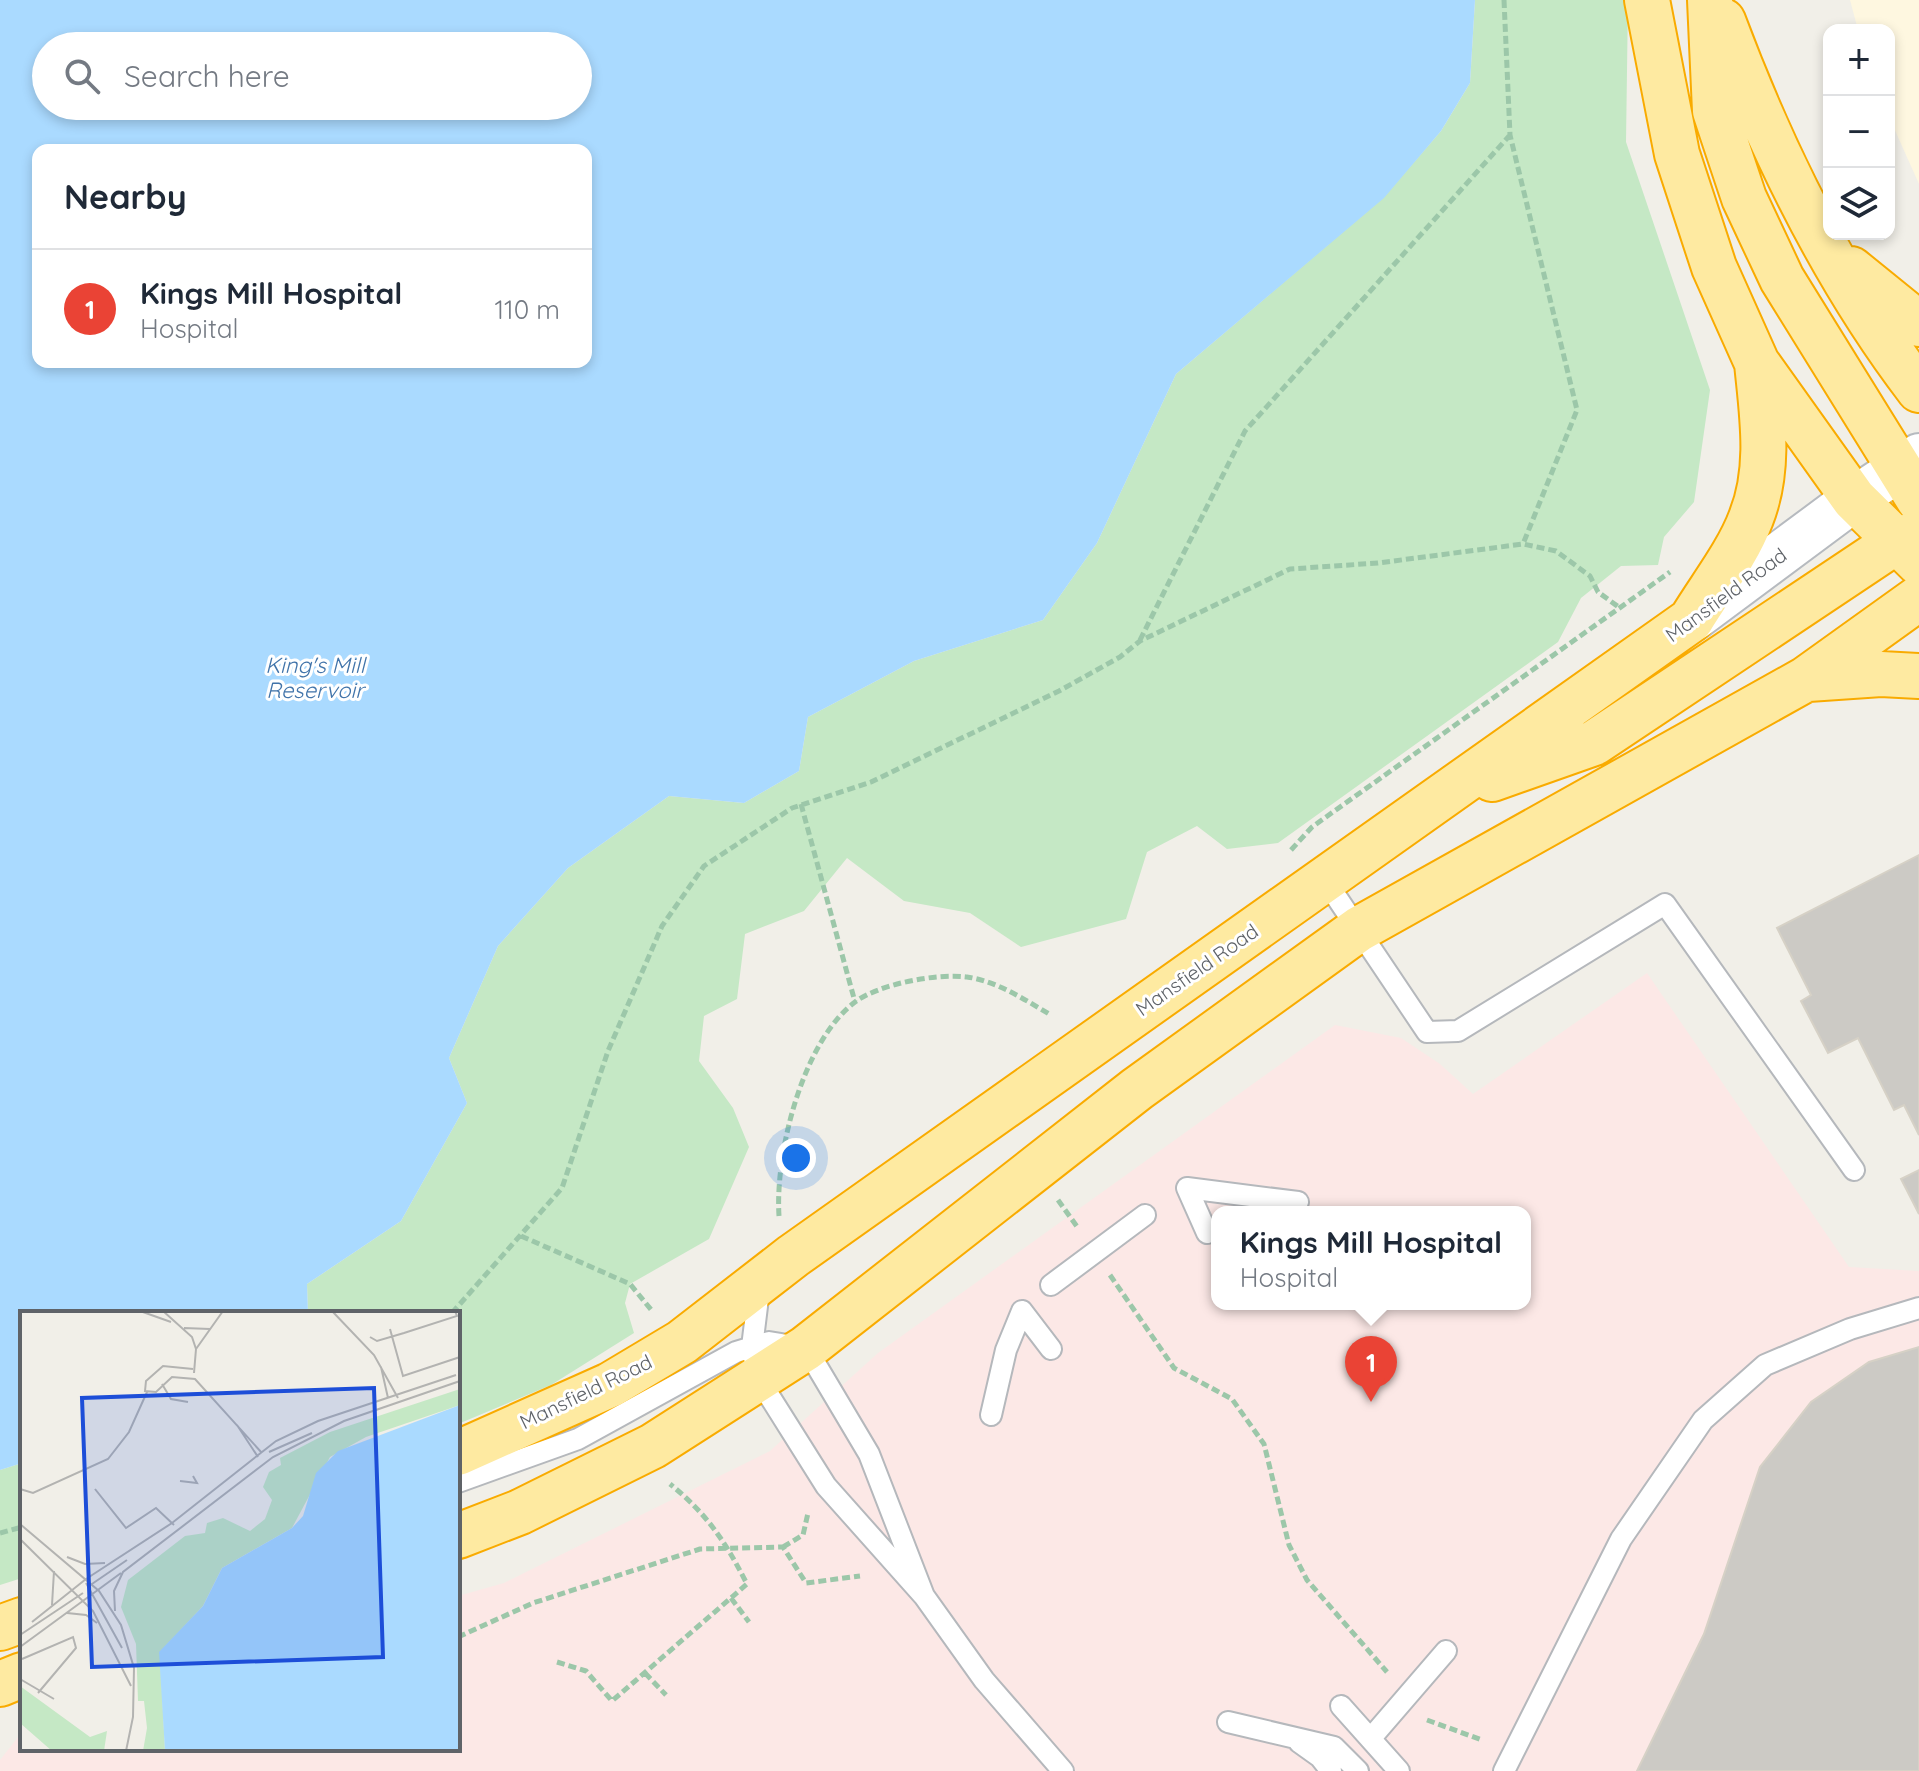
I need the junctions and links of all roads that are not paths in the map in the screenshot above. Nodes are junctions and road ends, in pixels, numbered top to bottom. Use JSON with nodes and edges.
{"nodes":[{"id":1,"x":1647,"y":0,"type":"edge"},
{"id":2,"x":1713,"y":0,"type":"edge"},
{"id":3,"x":1828,"y":250,"type":"junction"},
{"id":4,"x":1919,"y":324,"type":"edge"},
{"id":5,"x":1757,"y":363,"type":"junction"},
{"id":6,"x":1919,"y":390,"type":"edge"},
{"id":7,"x":1854,"y":499,"type":"junction"},
{"id":8,"x":1914,"y":506,"type":"edge"},
{"id":9,"x":1919,"y":598,"type":"edge"},
{"id":10,"x":1691,"y":620,"type":"junction"},
{"id":11,"x":1919,"y":676,"type":"edge"},
{"id":12,"x":1806,"y":679,"type":"junction"},
{"id":13,"x":1444,"y":796,"type":"junction"},
{"id":14,"x":1325,"y":880,"type":"junction"},
{"id":15,"x":1359,"y":929,"type":"junction"},
{"id":16,"x":1854,"y":1170,"type":"dead end"},
{"id":17,"x":1298,"y":1202,"type":"dead end"},
{"id":18,"x":1145,"y":1215,"type":"dead end"},
{"id":19,"x":1207,"y":1233,"type":"dead end"},
{"id":20,"x":761,"y":1282,"type":"junction"},
{"id":21,"x":1051,"y":1285,"type":"dead end"},
{"id":22,"x":1919,"y":1308,"type":"edge"},
{"id":23,"x":806,"y":1348,"type":"junction"},
{"id":24,"x":1051,"y":1349,"type":"dead end"},
{"id":25,"x":755,"y":1363,"type":"junction"},
{"id":26,"x":991,"y":1415,"type":"dead end"},
{"id":27,"x":460,"y":1452,"type":"edge"},
{"id":28,"x":460,"y":1481,"type":"edge"},
{"id":29,"x":460,"y":1535,"type":"edge"},
{"id":30,"x":924,"y":1596,"type":"junction"},
{"id":31,"x":20,"y":1621,"type":"edge"},
{"id":32,"x":0,"y":1628,"type":"edge"},
{"id":33,"x":1446,"y":1651,"type":"dead end"},
{"id":34,"x":20,"y":1676,"type":"edge"},
{"id":35,"x":0,"y":1684,"type":"edge"},
{"id":36,"x":1341,"y":1706,"type":"dead end"},
{"id":37,"x":1228,"y":1722,"type":"dead end"},
{"id":38,"x":1291,"y":1737,"type":"junction"},
{"id":39,"x":1371,"y":1738,"type":"junction"},
{"id":40,"x":1063,"y":1771,"type":"edge"},
{"id":41,"x":1331,"y":1771,"type":"edge"},
{"id":42,"x":1358,"y":1771,"type":"edge"},
{"id":43,"x":1399,"y":1771,"type":"edge"},
{"id":44,"x":1504,"y":1771,"type":"edge"}],
"edges":[{"from":1,"to":5,"type":"highway"},
{"from":2,"to":3,"type":"highway"},
{"from":2,"to":8,"type":"highway"},
{"from":3,"to":4,"type":"highway"},
{"from":3,"to":6,"type":"highway"},
{"from":5,"to":7,"type":"highway"},
{"from":5,"to":10,"type":"highway"},
{"from":7,"to":8,"type":"highway"},
{"from":7,"to":8,"type":"main road","name":"Mansfield Road"},
{"from":7,"to":10,"type":"main road","name":"Mansfield Road"},
{"from":8,"to":13,"type":"highway"},
{"from":9,"to":12,"type":"highway"},
{"from":10,"to":13,"type":"highway","name":"Mansfield Road"},
{"from":11,"to":12,"type":"highway"},
{"from":12,"to":15,"type":"highway"},
{"from":13,"to":14,"type":"highway","name":"Mansfield Road"},
{"from":14,"to":15,"type":"lane"},
{"from":14,"to":20,"type":"highway","name":"Mansfield Road"},
{"from":15,"to":16,"type":"lane"},
{"from":15,"to":23,"type":"highway"},
{"from":17,"to":19,"type":"lane"},
{"from":18,"to":21,"type":"lane"},
{"from":20,"to":25,"type":"lane"},
{"from":20,"to":27,"type":"highway","name":"Mansfield Road"},
{"from":22,"to":44,"type":"lane"},
{"from":23,"to":25,"type":"highway"},
{"from":23,"to":30,"type":"lane"},
{"from":24,"to":26,"type":"lane"},
{"from":25,"to":28,"type":"lane"},
{"from":25,"to":29,"type":"highway"},
{"from":25,"to":30,"type":"lane"},
{"from":30,"to":40,"type":"lane"},
{"from":31,"to":32,"type":"highway"},
{"from":33,"to":39,"type":"lane"},
{"from":34,"to":35,"type":"highway"},
{"from":36,"to":39,"type":"lane"},
{"from":37,"to":38,"type":"lane"},
{"from":38,"to":41,"type":"lane"},
{"from":38,"to":42,"type":"lane"},
{"from":39,"to":43,"type":"lane"}]}
